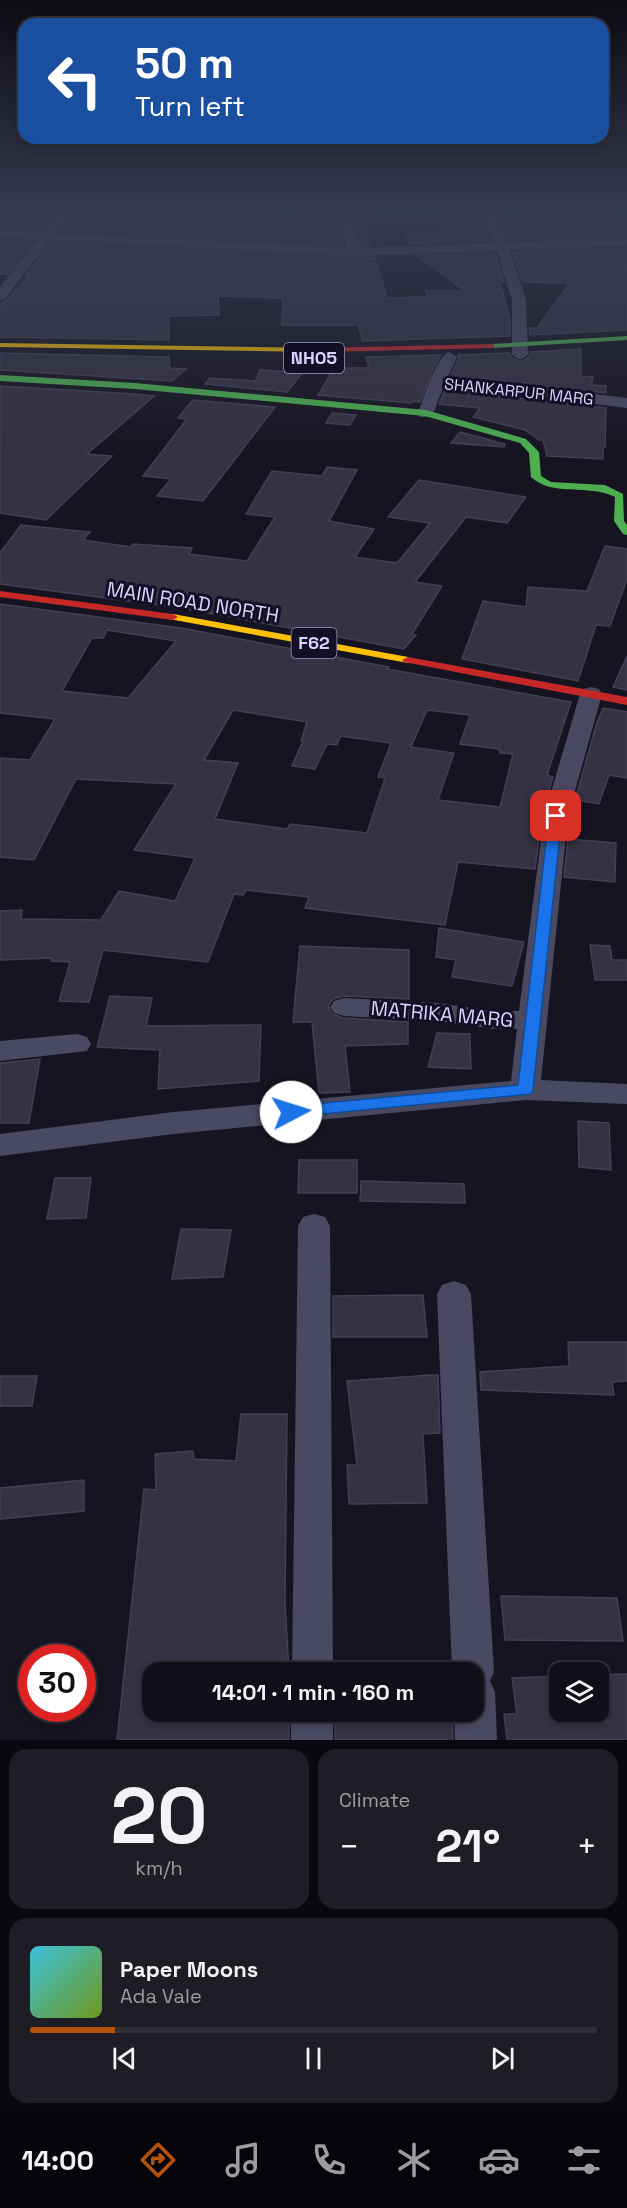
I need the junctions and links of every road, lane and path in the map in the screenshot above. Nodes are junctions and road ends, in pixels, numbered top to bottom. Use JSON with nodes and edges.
{"nodes":[{"id":1,"x":517,"y":293,"type":"edge"},
{"id":2,"x":627,"y":338,"type":"edge"},
{"id":3,"x":0,"y":345,"type":"edge"},
{"id":4,"x":627,"y":346,"type":"edge"},
{"id":5,"x":520,"y":351,"type":"junction"},
{"id":6,"x":0,"y":355,"type":"edge"},
{"id":7,"x":449,"y":357,"type":"junction"},
{"id":8,"x":0,"y":378,"type":"edge"},
{"id":9,"x":437,"y":383,"type":"junction"},
{"id":10,"x":627,"y":402,"type":"edge"},
{"id":11,"x":426,"y":413,"type":"junction"},
{"id":12,"x":627,"y":532,"type":"edge"},
{"id":13,"x":0,"y":594,"type":"edge"},
{"id":14,"x":591,"y":694,"type":"junction"},
{"id":15,"x":627,"y":701,"type":"edge"},
{"id":16,"x":344,"y":1006,"type":"dead end"},
{"id":17,"x":532,"y":1020,"type":"junction"},
{"id":18,"x":78,"y":1044,"type":"dead end"},
{"id":19,"x":0,"y":1051,"type":"edge"},
{"id":20,"x":525,"y":1090,"type":"junction"},
{"id":21,"x":627,"y":1094,"type":"edge"},
{"id":22,"x":0,"y":1145,"type":"edge"},
{"id":23,"x":314,"y":1226,"type":"dead end"},
{"id":24,"x":454,"y":1294,"type":"dead end"},
{"id":25,"x":312,"y":1662,"type":"edge"},
{"id":26,"x":472,"y":1662,"type":"edge"},
{"id":27,"x":312,"y":1722,"type":"edge"},
{"id":28,"x":475,"y":1722,"type":"edge"},
{"id":29,"x":312,"y":1740,"type":"edge"},
{"id":30,"x":476,"y":1740,"type":"edge"}],
"edges":[{"from":1,"to":5,"type":"street"},
{"from":2,"to":5,"type":"main road","number":"NH05"},
{"from":3,"to":5,"type":"main road","number":"NH05"},
{"from":4,"to":5,"type":"main road","number":"NH05"},
{"from":5,"to":7,"type":"main road","number":"NH05"},
{"from":6,"to":7,"type":"main road","number":"NH05"},
{"from":7,"to":9,"type":"street","name":"SHANKARPUR MARG"},
{"from":8,"to":11,"type":"main road"},
{"from":9,"to":10,"type":"street","name":"SHANKARPUR MARG"},
{"from":9,"to":11,"type":"street"},
{"from":11,"to":12,"type":"main road"},
{"from":13,"to":14,"type":"main road","name":"MAIN ROAD NORTH","number":"F62"},
{"from":14,"to":15,"type":"main road","name":"MAIN ROAD NORTH","number":"F62"},
{"from":14,"to":17,"type":"street","name":"MATRIKA MARG"},
{"from":16,"to":17,"type":"street","name":"MATRIKA MARG"},
{"from":17,"to":20,"type":"street"},
{"from":18,"to":19,"type":"street"},
{"from":20,"to":21,"type":"street"},
{"from":20,"to":22,"type":"street"},
{"from":23,"to":25,"type":"street"},
{"from":24,"to":26,"type":"street"},
{"from":27,"to":29,"type":"street"},
{"from":28,"to":30,"type":"street"}]}
